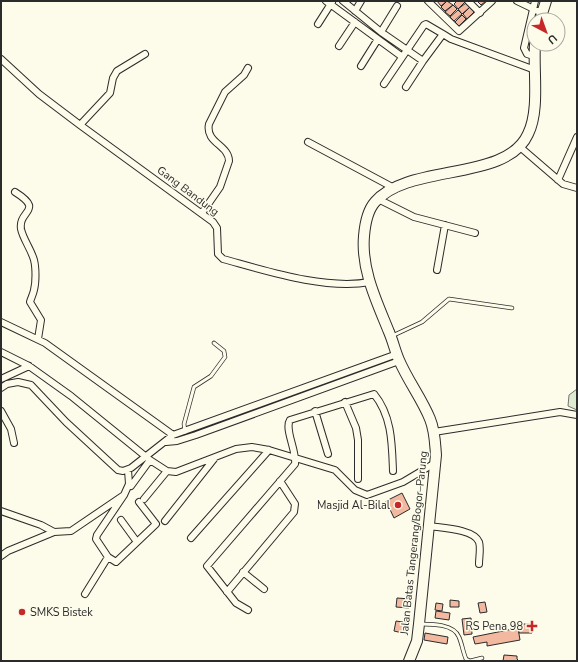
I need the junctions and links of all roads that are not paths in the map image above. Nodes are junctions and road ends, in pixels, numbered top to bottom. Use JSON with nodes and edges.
{"nodes":[{"id":1,"x":342,"y":1,"type":"edge"},
{"id":2,"x":361,"y":1,"type":"edge"},
{"id":3,"x":428,"y":1,"type":"edge"},
{"id":4,"x":468,"y":1,"type":"edge"},
{"id":5,"x":492,"y":1,"type":"edge"},
{"id":6,"x":517,"y":1,"type":"edge"},
{"id":7,"x":535,"y":1,"type":"edge"},
{"id":8,"x":546,"y":1,"type":"edge"},
{"id":9,"x":330,"y":2,"type":"edge"},
{"id":10,"x":397,"y":6,"type":"dead end"},
{"id":11,"x":532,"y":10,"type":"junction"},
{"id":12,"x":355,"y":11,"type":"junction"},
{"id":13,"x":535,"y":12,"type":"edge"},
{"id":14,"x":543,"y":12,"type":"edge"},
{"id":15,"x":480,"y":13,"type":"junction"},
{"id":16,"x":355,"y":22,"type":"junction"},
{"id":17,"x":318,"y":24,"type":"dead end"},
{"id":18,"x":381,"y":32,"type":"junction"},
{"id":19,"x":442,"y":34,"type":"junction"},
{"id":20,"x":378,"y":39,"type":"junction"},
{"id":21,"x":339,"y":46,"type":"dead end"},
{"id":22,"x":406,"y":50,"type":"junction"},
{"id":23,"x":534,"y":52,"type":"edge"},
{"id":24,"x":145,"y":54,"type":"dead end"},
{"id":25,"x":402,"y":56,"type":"junction"},
{"id":26,"x":534,"y":56,"type":"junction"},
{"id":27,"x":1,"y":59,"type":"edge"},
{"id":28,"x":423,"y":61,"type":"junction"},
{"id":29,"x":361,"y":66,"type":"dead end"},
{"id":30,"x":248,"y":68,"type":"dead end"},
{"id":31,"x":535,"y":70,"type":"junction"},
{"id":32,"x":384,"y":84,"type":"dead end"},
{"id":33,"x":406,"y":87,"type":"dead end"},
{"id":34,"x":80,"y":125,"type":"junction"},
{"id":35,"x":577,"y":136,"type":"edge"},
{"id":36,"x":308,"y":142,"type":"dead end"},
{"id":37,"x":520,"y":147,"type":"junction"},
{"id":38,"x":558,"y":180,"type":"junction"},
{"id":39,"x":394,"y":188,"type":"junction"},
{"id":40,"x":577,"y":188,"type":"edge"},
{"id":41,"x":15,"y":192,"type":"dead end"},
{"id":42,"x":378,"y":199,"type":"junction"},
{"id":43,"x":202,"y":213,"type":"junction"},
{"id":44,"x":445,"y":224,"type":"junction"},
{"id":45,"x":475,"y":233,"type":"dead end"},
{"id":46,"x":437,"y":270,"type":"dead end"},
{"id":47,"x":370,"y":282,"type":"junction"},
{"id":48,"x":512,"y":308,"type":"dead end"},
{"id":49,"x":1,"y":322,"type":"edge"},
{"id":50,"x":391,"y":336,"type":"junction"},
{"id":51,"x":38,"y":338,"type":"junction"},
{"id":52,"x":214,"y":343,"type":"dead end"},
{"id":53,"x":1,"y":352,"type":"edge"},
{"id":54,"x":398,"y":357,"type":"junction"},
{"id":55,"x":29,"y":366,"type":"junction"},
{"id":56,"x":1,"y":379,"type":"edge"},
{"id":57,"x":1,"y":388,"type":"edge"},
{"id":58,"x":345,"y":402,"type":"junction"},
{"id":59,"x":1,"y":411,"type":"edge"},
{"id":60,"x":315,"y":411,"type":"junction"},
{"id":61,"x":577,"y":415,"type":"edge"},
{"id":62,"x":185,"y":432,"type":"junction"},
{"id":63,"x":434,"y":432,"type":"junction"},
{"id":64,"x":173,"y":435,"type":"junction"},
{"id":65,"x":166,"y":442,"type":"junction"},
{"id":66,"x":14,"y":443,"type":"dead end"},
{"id":67,"x":269,"y":450,"type":"junction"},
{"id":68,"x":328,"y":454,"type":"dead end"},
{"id":69,"x":148,"y":458,"type":"junction"},
{"id":70,"x":215,"y":458,"type":"junction"},
{"id":71,"x":296,"y":458,"type":"junction"},
{"id":72,"x":435,"y":463,"type":"junction"},
{"id":73,"x":128,"y":470,"type":"junction"},
{"id":74,"x":167,"y":471,"type":"junction"},
{"id":75,"x":393,"y":471,"type":"dead end"},
{"id":76,"x":358,"y":479,"type":"dead end"},
{"id":77,"x":280,"y":481,"type":"junction"},
{"id":78,"x":131,"y":486,"type":"dead end"},
{"id":79,"x":124,"y":495,"type":"junction"},
{"id":80,"x":1,"y":510,"type":"edge"},
{"id":81,"x":121,"y":520,"type":"dead end"},
{"id":82,"x":165,"y":521,"type":"dead end"},
{"id":83,"x":429,"y":526,"type":"junction"},
{"id":84,"x":54,"y":532,"type":"junction"},
{"id":85,"x":191,"y":538,"type":"dead end"},
{"id":86,"x":137,"y":542,"type":"junction"},
{"id":87,"x":1,"y":556,"type":"edge"},
{"id":88,"x":108,"y":557,"type":"junction"},
{"id":89,"x":479,"y":564,"type":"dead end"},
{"id":90,"x":243,"y":572,"type":"junction"},
{"id":91,"x":264,"y":590,"type":"dead end"},
{"id":92,"x":227,"y":592,"type":"junction"},
{"id":93,"x":86,"y":594,"type":"dead end"},
{"id":94,"x":248,"y":610,"type":"dead end"},
{"id":95,"x":419,"y":624,"type":"junction"},
{"id":96,"x":482,"y":658,"type":"dead end"},
{"id":97,"x":409,"y":661,"type":"edge"}],
"edges":[{"from":1,"to":12,"type":"street"},
{"from":2,"to":12,"type":"street"},
{"from":3,"to":15,"type":"street"},
{"from":4,"to":15,"type":"street"},
{"from":5,"to":15,"type":"street"},
{"from":6,"to":11,"type":"street"},
{"from":7,"to":11,"type":"street"},
{"from":8,"to":14,"type":"main road"},
{"from":9,"to":16,"type":"street"},
{"from":9,"to":17,"type":"street"},
{"from":10,"to":18,"type":"street"},
{"from":11,"to":13,"type":"street"},
{"from":11,"to":26,"type":"street"},
{"from":12,"to":18,"type":"street"},
{"from":16,"to":20,"type":"street"},
{"from":16,"to":21,"type":"street"},
{"from":18,"to":22,"type":"street"},
{"from":19,"to":22,"type":"street"},
{"from":19,"to":28,"type":"street"},
{"from":19,"to":31,"type":"street"},
{"from":20,"to":25,"type":"street"},
{"from":20,"to":29,"type":"street"},
{"from":22,"to":25,"type":"street"},
{"from":22,"to":28,"type":"street"},
{"from":23,"to":26,"type":"main road","name":"Jalan Batas Tangerang/Bogor–Parung"},
{"from":24,"to":34,"type":"street"},
{"from":25,"to":32,"type":"street"},
{"from":26,"to":31,"type":"main road","name":"Jalan Batas Tangerang/Bogor–Parung"},
{"from":27,"to":34,"type":"street","name":"Gang Bandung"},
{"from":28,"to":33,"type":"street"},
{"from":30,"to":43,"type":"street"},
{"from":31,"to":37,"type":"main road","name":"Jalan Batas Tangerang/Bogor–Parung"},
{"from":34,"to":43,"type":"street","name":"Gang Bandung"},
{"from":35,"to":38,"type":"street"},
{"from":36,"to":39,"type":"street"},
{"from":37,"to":38,"type":"street"},
{"from":37,"to":39,"type":"main road","name":"Jalan Batas Tangerang/Bogor–Parung"},
{"from":38,"to":40,"type":"street"},
{"from":39,"to":42,"type":"main road","name":"Jalan Batas Tangerang/Bogor–Parung"},
{"from":41,"to":51,"type":"street"},
{"from":42,"to":44,"type":"street"},
{"from":42,"to":47,"type":"main road","name":"Jalan Batas Tangerang/Bogor–Parung"},
{"from":43,"to":47,"type":"street","name":"Gang Bandung"},
{"from":44,"to":45,"type":"street"},
{"from":44,"to":46,"type":"street"},
{"from":47,"to":50,"type":"main road","name":"Jalan Batas Tangerang/Bogor–Parung"},
{"from":48,"to":50,"type":"lane"},
{"from":49,"to":51,"type":"street"},
{"from":50,"to":54,"type":"main road","name":"Jalan Batas Tangerang/Bogor–Parung"},
{"from":51,"to":64,"type":"street"},
{"from":52,"to":62,"type":"lane"},
{"from":53,"to":55,"type":"street"},
{"from":54,"to":62,"type":"street"},
{"from":54,"to":63,"type":"main road","name":"Jalan Batas Tangerang/Bogor–Parung"},
{"from":54,"to":65,"type":"street"},
{"from":55,"to":56,"type":"street"},
{"from":55,"to":69,"type":"street"},
{"from":57,"to":73,"type":"street"},
{"from":58,"to":60,"type":"street"},
{"from":58,"to":75,"type":"street"},
{"from":58,"to":76,"type":"street"},
{"from":59,"to":66,"type":"street"},
{"from":60,"to":68,"type":"street"},
{"from":60,"to":71,"type":"street"},
{"from":61,"to":63,"type":"street"},
{"from":62,"to":64,"type":"street"},
{"from":63,"to":72,"type":"main road","name":"Jalan Batas Tangerang/Bogor–Parung"},
{"from":64,"to":65,"type":"street"},
{"from":65,"to":69,"type":"street"},
{"from":67,"to":70,"type":"street"},
{"from":67,"to":71,"type":"street"},
{"from":67,"to":85,"type":"street"},
{"from":69,"to":73,"type":"street"},
{"from":69,"to":74,"type":"street"},
{"from":69,"to":78,"type":"street"},
{"from":70,"to":74,"type":"street"},
{"from":70,"to":82,"type":"street"},
{"from":71,"to":72,"type":"street"},
{"from":71,"to":77,"type":"street"},
{"from":72,"to":83,"type":"main road","name":"Jalan Batas Tangerang/Bogor–Parung"},
{"from":73,"to":79,"type":"street"},
{"from":74,"to":86,"type":"street"},
{"from":77,"to":90,"type":"street"},
{"from":77,"to":92,"type":"street"},
{"from":79,"to":84,"type":"street"},
{"from":79,"to":88,"type":"street"},
{"from":80,"to":84,"type":"street"},
{"from":81,"to":86,"type":"street"},
{"from":83,"to":89,"type":"street"},
{"from":83,"to":95,"type":"main road","name":"Jalan Batas Tangerang/Bogor–Parung"},
{"from":84,"to":87,"type":"street"},
{"from":86,"to":88,"type":"street"},
{"from":88,"to":93,"type":"street"},
{"from":90,"to":91,"type":"street"},
{"from":90,"to":92,"type":"street"},
{"from":92,"to":94,"type":"street"},
{"from":95,"to":96,"type":"lane"},
{"from":95,"to":97,"type":"main road","name":"Jalan Batas Tangerang/Bogor–Parung"}]}
